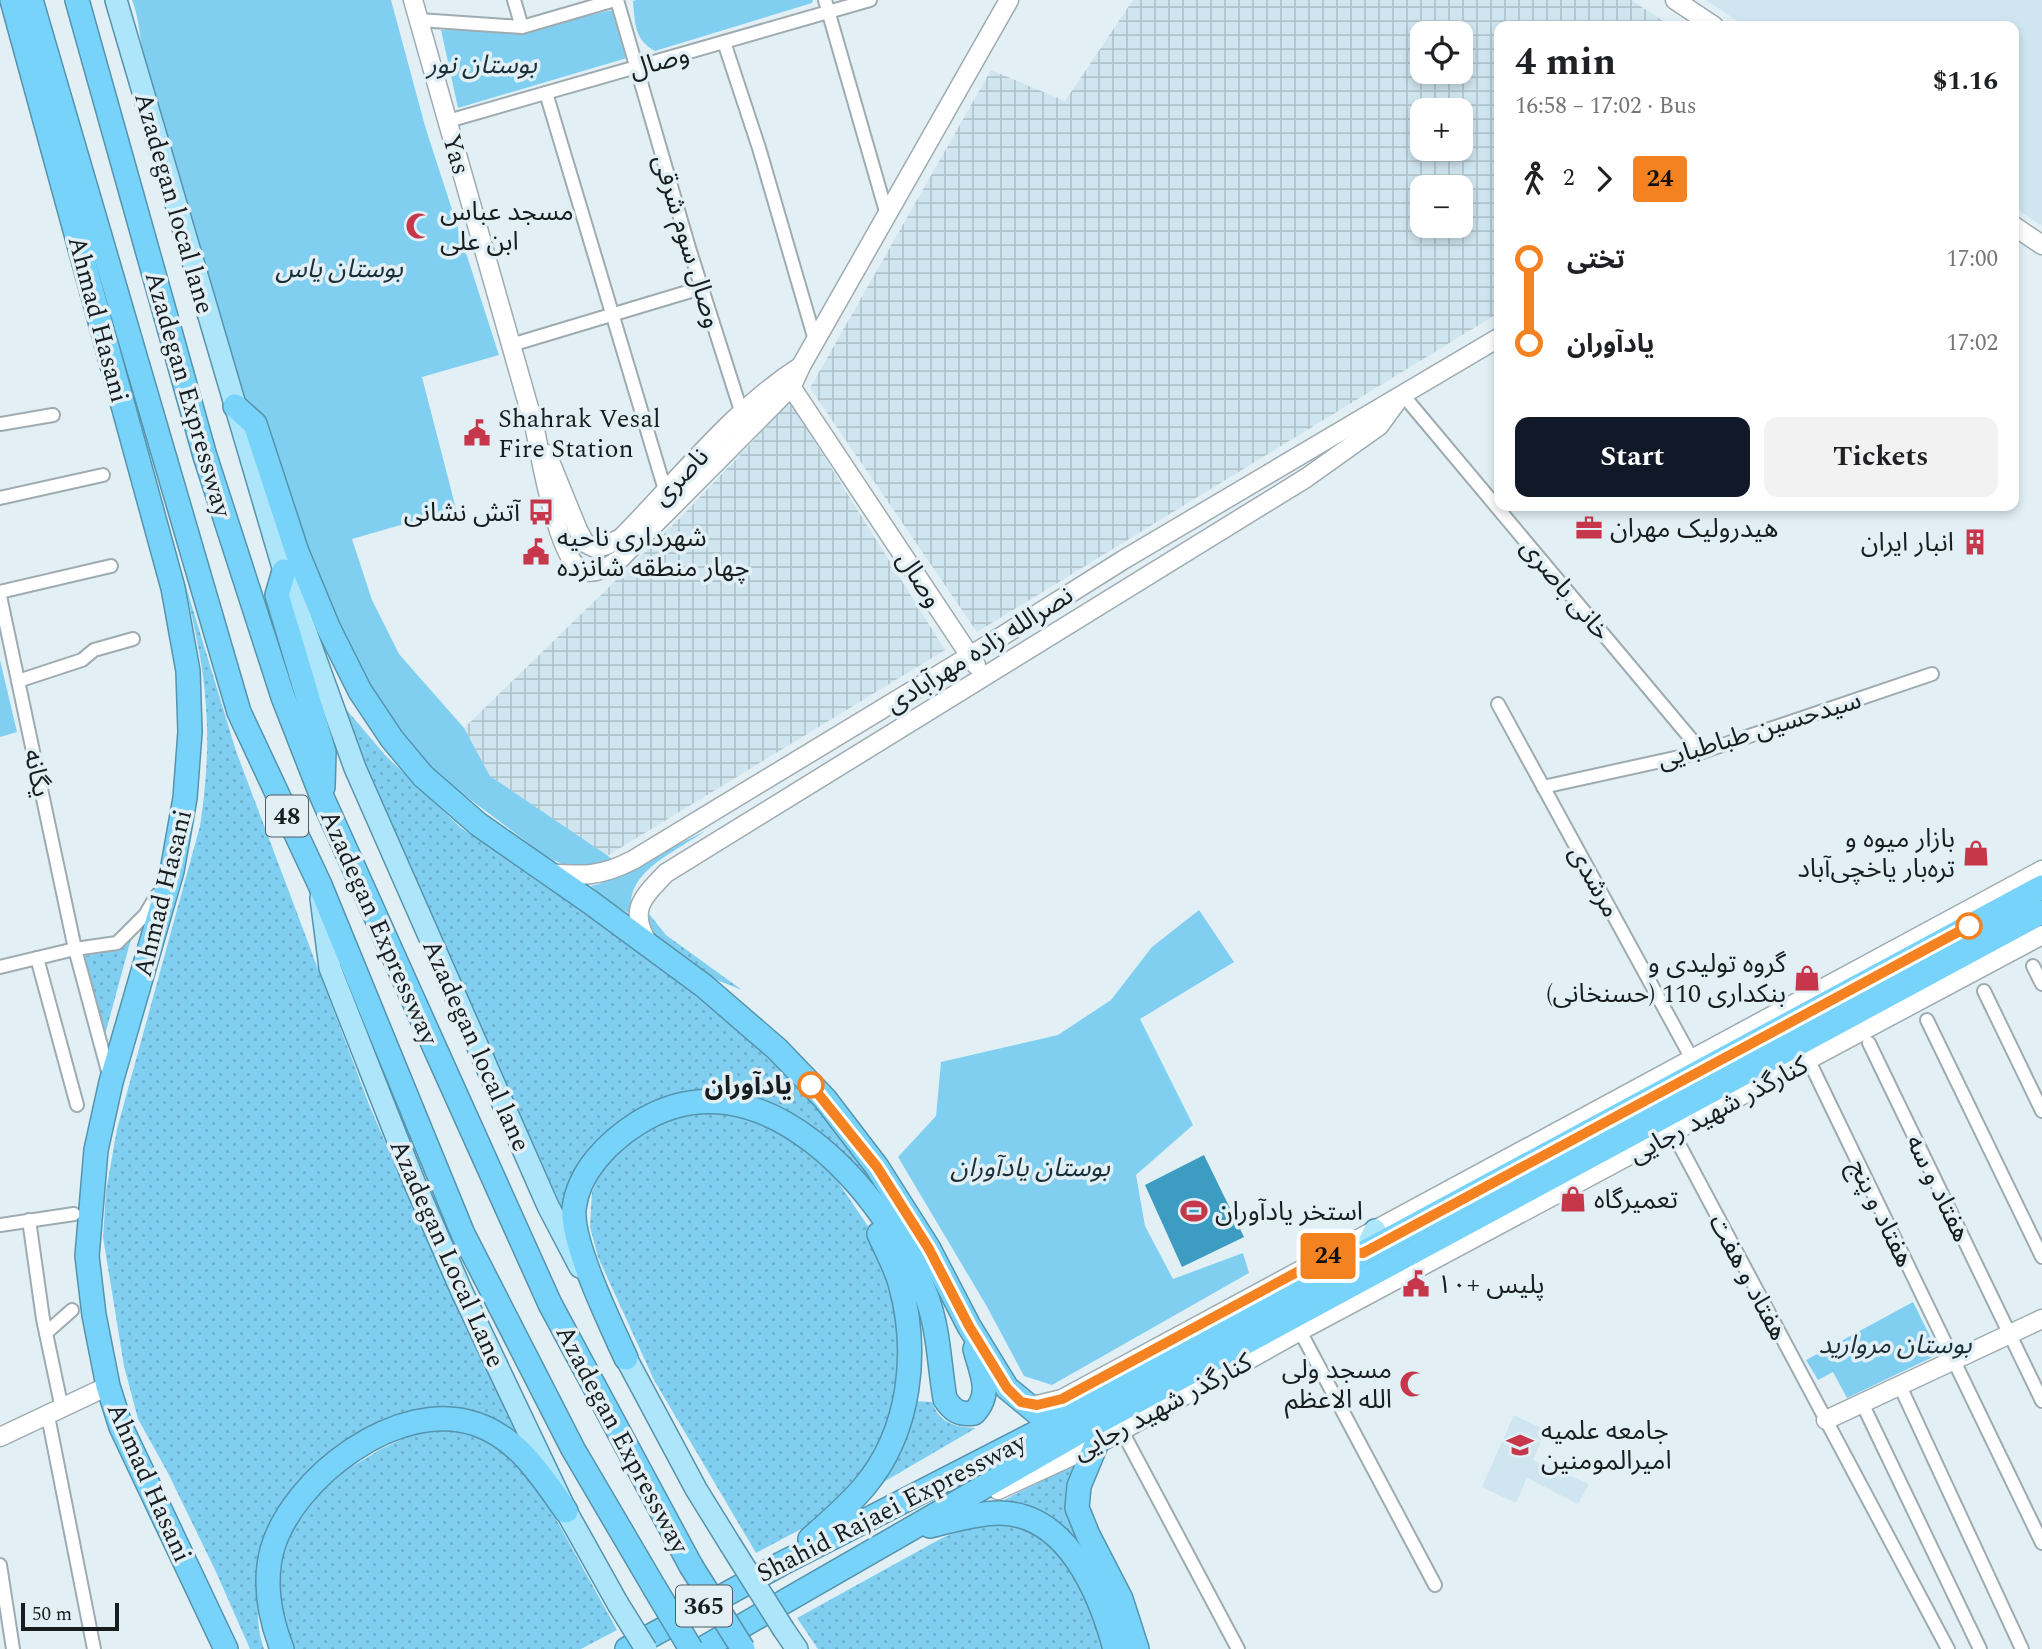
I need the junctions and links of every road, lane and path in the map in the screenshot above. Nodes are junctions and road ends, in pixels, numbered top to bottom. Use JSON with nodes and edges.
{"nodes":[{"id":1,"x":12,"y":0,"type":"edge"},
{"id":2,"x":31,"y":0,"type":"edge"},
{"id":3,"x":77,"y":0,"type":"edge"},
{"id":4,"x":116,"y":0,"type":"edge"},
{"id":5,"x":413,"y":0,"type":"edge"},
{"id":6,"x":514,"y":0,"type":"edge"},
{"id":7,"x":616,"y":0,"type":"edge"},
{"id":8,"x":870,"y":0,"type":"edge"},
{"id":9,"x":1009,"y":0,"type":"edge"},
{"id":10,"x":1675,"y":0,"type":"edge"},
{"id":11,"x":827,"y":6,"type":"edge"},
{"id":12,"x":419,"y":20,"type":"junction"},
{"id":13,"x":1706,"y":21,"type":"edge"},
{"id":14,"x":522,"y":27,"type":"junction"},
{"id":15,"x":724,"y":42,"type":"junction"},
{"id":16,"x":636,"y":67,"type":"junction"},
{"id":17,"x":546,"y":93,"type":"junction"},
{"id":18,"x":448,"y":121,"type":"junction"},
{"id":19,"x":887,"y":215,"type":"junction"},
{"id":20,"x":2019,"y":229,"type":"edge"},
{"id":21,"x":2042,"y":245,"type":"edge"},
{"id":22,"x":701,"y":288,"type":"junction"},
{"id":23,"x":611,"y":315,"type":"junction"},
{"id":24,"x":816,"y":340,"type":"junction"},
{"id":25,"x":1494,"y":341,"type":"edge"},
{"id":26,"x":511,"y":345,"type":"junction"},
{"id":27,"x":788,"y":382,"type":"junction"},
{"id":28,"x":1403,"y":395,"type":"junction"},
{"id":29,"x":235,"y":406,"type":"junction"},
{"id":30,"x":741,"y":414,"type":"junction"},
{"id":31,"x":53,"y":415,"type":"dead end"},
{"id":32,"x":0,"y":425,"type":"edge"},
{"id":33,"x":535,"y":429,"type":"junction"},
{"id":34,"x":103,"y":475,"type":"dead end"},
{"id":35,"x":665,"y":490,"type":"junction"},
{"id":36,"x":0,"y":498,"type":"edge"},
{"id":37,"x":1494,"y":504,"type":"edge"},
{"id":38,"x":1500,"y":511,"type":"edge"},
{"id":39,"x":111,"y":566,"type":"dead end"},
{"id":40,"x":284,"y":571,"type":"junction"},
{"id":41,"x":0,"y":594,"type":"edge"},
{"id":42,"x":4,"y":631,"type":"edge"},
{"id":43,"x":133,"y":639,"type":"dead end"},
{"id":44,"x":970,"y":656,"type":"junction"},
{"id":45,"x":1932,"y":674,"type":"dead end"},
{"id":46,"x":985,"y":678,"type":"junction"},
{"id":47,"x":18,"y":681,"type":"junction"},
{"id":48,"x":1498,"y":704,"type":"dead end"},
{"id":49,"x":1702,"y":752,"type":"junction"},
{"id":50,"x":1543,"y":787,"type":"junction"},
{"id":51,"x":322,"y":797,"type":"junction"},
{"id":52,"x":2042,"y":870,"type":"edge"},
{"id":53,"x":172,"y":871,"type":"junction"},
{"id":54,"x":547,"y":873,"type":"junction"},
{"id":55,"x":320,"y":885,"type":"junction"},
{"id":56,"x":2042,"y":887,"type":"edge"},
{"id":57,"x":2042,"y":912,"type":"edge"},
{"id":58,"x":2042,"y":934,"type":"edge"},
{"id":59,"x":651,"y":948,"type":"junction"},
{"id":60,"x":75,"y":950,"type":"junction"},
{"id":61,"x":37,"y":958,"type":"junction"},
{"id":62,"x":2033,"y":966,"type":"dead end"},
{"id":63,"x":0,"y":967,"type":"edge"},
{"id":64,"x":2042,"y":984,"type":"edge"},
{"id":65,"x":1984,"y":991,"type":"dead end"},
{"id":66,"x":1927,"y":1020,"type":"dead end"},
{"id":67,"x":1869,"y":1043,"type":"dead end"},
{"id":68,"x":1692,"y":1059,"type":"junction"},
{"id":69,"x":1811,"y":1065,"type":"dead end"},
{"id":70,"x":111,"y":1082,"type":"junction"},
{"id":71,"x":77,"y":1105,"type":"dead end"},
{"id":72,"x":2042,"y":1111,"type":"edge"},
{"id":73,"x":1673,"y":1133,"type":"junction"},
{"id":74,"x":835,"y":1162,"type":"junction"},
{"id":75,"x":74,"y":1214,"type":"dead end"},
{"id":76,"x":29,"y":1220,"type":"junction"},
{"id":77,"x":0,"y":1225,"type":"edge"},
{"id":78,"x":1375,"y":1230,"type":"junction"},
{"id":79,"x":1336,"y":1251,"type":"junction"},
{"id":80,"x":1363,"y":1253,"type":"junction"},
{"id":81,"x":2042,"y":1257,"type":"edge"},
{"id":82,"x":72,"y":1310,"type":"dead end"},
{"id":83,"x":2042,"y":1319,"type":"edge"},
{"id":84,"x":1297,"y":1325,"type":"junction"},
{"id":85,"x":969,"y":1326,"type":"junction"},
{"id":86,"x":46,"y":1333,"type":"junction"},
{"id":87,"x":2010,"y":1334,"type":"junction"},
{"id":88,"x":626,"y":1359,"type":"junction"},
{"id":89,"x":1953,"y":1361,"type":"junction"},
{"id":90,"x":108,"y":1386,"type":"junction"},
{"id":91,"x":1900,"y":1386,"type":"junction"},
{"id":92,"x":2042,"y":1401,"type":"edge"},
{"id":93,"x":1021,"y":1402,"type":"junction"},
{"id":94,"x":1862,"y":1403,"type":"junction"},
{"id":95,"x":55,"y":1412,"type":"junction"},
{"id":96,"x":1067,"y":1417,"type":"junction"},
{"id":97,"x":1826,"y":1420,"type":"junction"},
{"id":98,"x":1122,"y":1431,"type":"junction"},
{"id":99,"x":0,"y":1437,"type":"edge"},
{"id":100,"x":1096,"y":1445,"type":"junction"},
{"id":101,"x":566,"y":1511,"type":"junction"},
{"id":102,"x":907,"y":1531,"type":"junction"},
{"id":103,"x":2042,"y":1543,"type":"edge"},
{"id":104,"x":781,"y":1564,"type":"junction"},
{"id":105,"x":0,"y":1565,"type":"edge"},
{"id":106,"x":1435,"y":1585,"type":"dead end"},
{"id":107,"x":268,"y":1598,"type":"junction"},
{"id":108,"x":211,"y":1617,"type":"junction"},
{"id":109,"x":13,"y":1649,"type":"edge"},
{"id":110,"x":94,"y":1649,"type":"edge"},
{"id":111,"x":226,"y":1649,"type":"edge"},
{"id":112,"x":239,"y":1649,"type":"edge"},
{"id":113,"x":273,"y":1649,"type":"edge"},
{"id":114,"x":282,"y":1649,"type":"edge"},
{"id":115,"x":627,"y":1649,"type":"edge"},
{"id":116,"x":646,"y":1649,"type":"edge"},
{"id":117,"x":691,"y":1649,"type":"edge"},
{"id":118,"x":702,"y":1649,"type":"edge"},
{"id":119,"x":743,"y":1649,"type":"edge"},
{"id":120,"x":797,"y":1649,"type":"edge"},
{"id":121,"x":1115,"y":1649,"type":"edge"},
{"id":122,"x":1137,"y":1649,"type":"edge"},
{"id":123,"x":1238,"y":1649,"type":"edge"},
{"id":124,"x":1948,"y":1649,"type":"edge"},
{"id":125,"x":1980,"y":1649,"type":"edge"},
{"id":126,"x":2022,"y":1649,"type":"edge"}],
"edges":[{"from":1,"to":53,"type":"highway","name":"Ahmad Hasani"},
{"from":2,"to":55,"type":"highway","name":"Azadegan Expressway","number":"48"},
{"from":3,"to":51,"type":"highway","name":"Azadegan Expressway","number":"48"},
{"from":4,"to":29,"type":"main road","name":"Azadegan local lane"},
{"from":5,"to":12,"type":"street","name":"Yas"},
{"from":6,"to":14,"type":"street"},
{"from":7,"to":14,"type":"street"},
{"from":7,"to":16,"type":"street","name":"وصال سوم شرقی"},
{"from":8,"to":11,"type":"street","name":"وصال"},
{"from":9,"to":19,"type":"street","name":"ناصری"},
{"from":10,"to":13,"type":"street"},
{"from":11,"to":15,"type":"street","name":"وصال"},
{"from":11,"to":19,"type":"street"},
{"from":12,"to":14,"type":"street"},
{"from":12,"to":18,"type":"street","name":"Yas"},
{"from":15,"to":16,"type":"street","name":"وصال"},
{"from":15,"to":24,"type":"street"},
{"from":16,"to":17,"type":"street","name":"وصال"},
{"from":16,"to":22,"type":"street","name":"وصال سوم شرقی"},
{"from":17,"to":18,"type":"street","name":"وصال"},
{"from":17,"to":23,"type":"street"},
{"from":18,"to":26,"type":"street","name":"Yas"},
{"from":19,"to":24,"type":"street","name":"ناصری"},
{"from":20,"to":21,"type":"street"},
{"from":22,"to":23,"type":"street"},
{"from":22,"to":30,"type":"street","name":"وصال سوم شرقی"},
{"from":23,"to":26,"type":"street"},
{"from":23,"to":35,"type":"street"},
{"from":24,"to":27,"type":"street","name":"ناصری"},
{"from":25,"to":28,"type":"street","name":"نصرالله زاده مهرآبادی"},
{"from":26,"to":33,"type":"street","name":"Yas"},
{"from":27,"to":30,"type":"street","name":"ناصری"},
{"from":27,"to":33,"type":"street","name":"ناصری"},
{"from":27,"to":44,"type":"street","name":"وصال"},
{"from":28,"to":37,"type":"street","name":"خانی باصری"},
{"from":28,"to":44,"type":"street","name":"نصرالله زاده مهرآبادی"},
{"from":28,"to":46,"type":"street","name":"نصرالله زاده مهرآبادی"},
{"from":29,"to":40,"type":"main road","name":"Azadegan local lane"},
{"from":29,"to":54,"type":"highway","name":"Azadegan local lane"},
{"from":30,"to":35,"type":"street","name":"ناصری"},
{"from":31,"to":32,"type":"street"},
{"from":33,"to":35,"type":"street","name":"ناصری"},
{"from":34,"to":36,"type":"street"},
{"from":38,"to":49,"type":"street","name":"خانی باصری"},
{"from":39,"to":41,"type":"street"},
{"from":40,"to":51,"type":"highway"},
{"from":40,"to":88,"type":"main road","name":"Azadegan local lane"},
{"from":41,"to":42,"type":"street","name":"یگانه"},
{"from":42,"to":47,"type":"street","name":"یگانه"},
{"from":43,"to":47,"type":"street"},
{"from":44,"to":46,"type":"street","name":"وصال"},
{"from":44,"to":54,"type":"street","name":"نصرالله زاده مهرآبادی"},
{"from":45,"to":49,"type":"street","name":"سیدحسین طباطبایی"},
{"from":46,"to":59,"type":"street","name":"نصرالله زاده مهرآبادی"},
{"from":47,"to":60,"type":"street","name":"یگانه"},
{"from":48,"to":50,"type":"street","name":"مرشدی"},
{"from":49,"to":50,"type":"street","name":"سیدحسین طباطبایی"},
{"from":50,"to":68,"type":"street","name":"مرشدی"},
{"from":51,"to":119,"type":"highway","name":"Azadegan Expressway","number":"48","bridge":true},
{"from":52,"to":68,"type":"street","name":"کنارگذر شهید رجایی"},
{"from":53,"to":60,"type":"street"},
{"from":53,"to":70,"type":"highway","name":"Ahmad Hasani"},
{"from":54,"to":59,"type":"highway","name":"Azadegan local lane"},
{"from":55,"to":101,"type":"main road","name":"Azadegan Local Lane"},
{"from":55,"to":117,"type":"highway","name":"Azadegan Expressway","number":"48","bridge":true},
{"from":56,"to":80,"type":"highway","name":"Shahid Rajaei Expressway","number":"365"},
{"from":57,"to":84,"type":"highway","name":"Shahid Rajaei Expressway","number":"365"},
{"from":58,"to":73,"type":"street","name":"کنارگذر شهید رجایی"},
{"from":59,"to":85,"type":"highway","name":"Azadegan local lane"},
{"from":60,"to":61,"type":"street"},
{"from":60,"to":70,"type":"street","name":"یگانه"},
{"from":61,"to":63,"type":"street"},
{"from":61,"to":71,"type":"street"},
{"from":62,"to":64,"type":"street"},
{"from":65,"to":72,"type":"street"},
{"from":66,"to":81,"type":"street"},
{"from":67,"to":87,"type":"street","name":"هفتاد و سه"},
{"from":68,"to":78,"type":"street","name":"کنارگذر شهید رجایی"},
{"from":69,"to":89,"type":"street","name":"هفتاد و پنج"},
{"from":70,"to":90,"type":"highway","name":"Ahmad Hasani"},
{"from":73,"to":84,"type":"street","name":"کنارگذر شهید رجایی"},
{"from":73,"to":97,"type":"street","name":"هفتاد و هفت"},
{"from":74,"to":85,"type":"highway"},
{"from":74,"to":88,"type":"highway"},
{"from":74,"to":104,"type":"highway"},
{"from":75,"to":76,"type":"street"},
{"from":76,"to":77,"type":"street"},
{"from":76,"to":86,"type":"street"},
{"from":78,"to":79,"type":"street","name":"کنارگذر شهید رجایی"},
{"from":78,"to":80,"type":"main road"},
{"from":79,"to":80,"type":"main road"},
{"from":79,"to":93,"type":"street","name":"کنارگذر شهید رجایی"},
{"from":80,"to":96,"type":"highway","name":"Shahid Rajaei Expressway","number":"365"},
{"from":82,"to":86,"type":"street"},
{"from":83,"to":87,"type":"street"},
{"from":84,"to":98,"type":"street","name":"کنارگذر شهید رجایی"},
{"from":84,"to":102,"type":"highway","name":"Shahid Rajaei Expressway","number":"365"},
{"from":84,"to":106,"type":"street"},
{"from":85,"to":93,"type":"highway","name":"Azadegan local lane"},
{"from":86,"to":95,"type":"street"},
{"from":87,"to":89,"type":"street"},
{"from":87,"to":92,"type":"street","name":"هفتاد و سه"},
{"from":88,"to":120,"type":"main road","name":"Azadegan local lane","bridge":true},
{"from":89,"to":91,"type":"street"},
{"from":89,"to":103,"type":"street","name":"هفتاد و پنج"},
{"from":90,"to":95,"type":"street"},
{"from":90,"to":108,"type":"highway","name":"Ahmad Hasani"},
{"from":91,"to":94,"type":"street"},
{"from":91,"to":126,"type":"street"},
{"from":93,"to":96,"type":"highway","name":"Azadegan local lane"},
{"from":94,"to":97,"type":"street"},
{"from":94,"to":125,"type":"street"},
{"from":95,"to":99,"type":"street"},
{"from":95,"to":110,"type":"street"},
{"from":96,"to":104,"type":"highway","name":"Shahid Rajaei Expressway","number":"365"},
{"from":97,"to":124,"type":"street","name":"هفتاد و هفت"},
{"from":98,"to":100,"type":"street","name":"کنارگذر شهید رجایی"},
{"from":98,"to":123,"type":"street"},
{"from":100,"to":102,"type":"street","name":"کنارگذر شهید رجایی"},
{"from":100,"to":122,"type":"highway"},
{"from":101,"to":107,"type":"highway"},
{"from":101,"to":116,"type":"main road","name":"Azadegan Local Lane","bridge":true},
{"from":102,"to":118,"type":"highway","name":"Shahid Rajaei Expressway","number":"365"},
{"from":102,"to":121,"type":"highway"},
{"from":104,"to":115,"type":"highway","name":"Shahid Rajaei Expressway","number":"365"},
{"from":105,"to":109,"type":"street"},
{"from":107,"to":113,"type":"highway"},
{"from":107,"to":114,"type":"highway"},
{"from":108,"to":111,"type":"highway","name":"Ahmad Hasani"},
{"from":108,"to":112,"type":"highway"}]}
